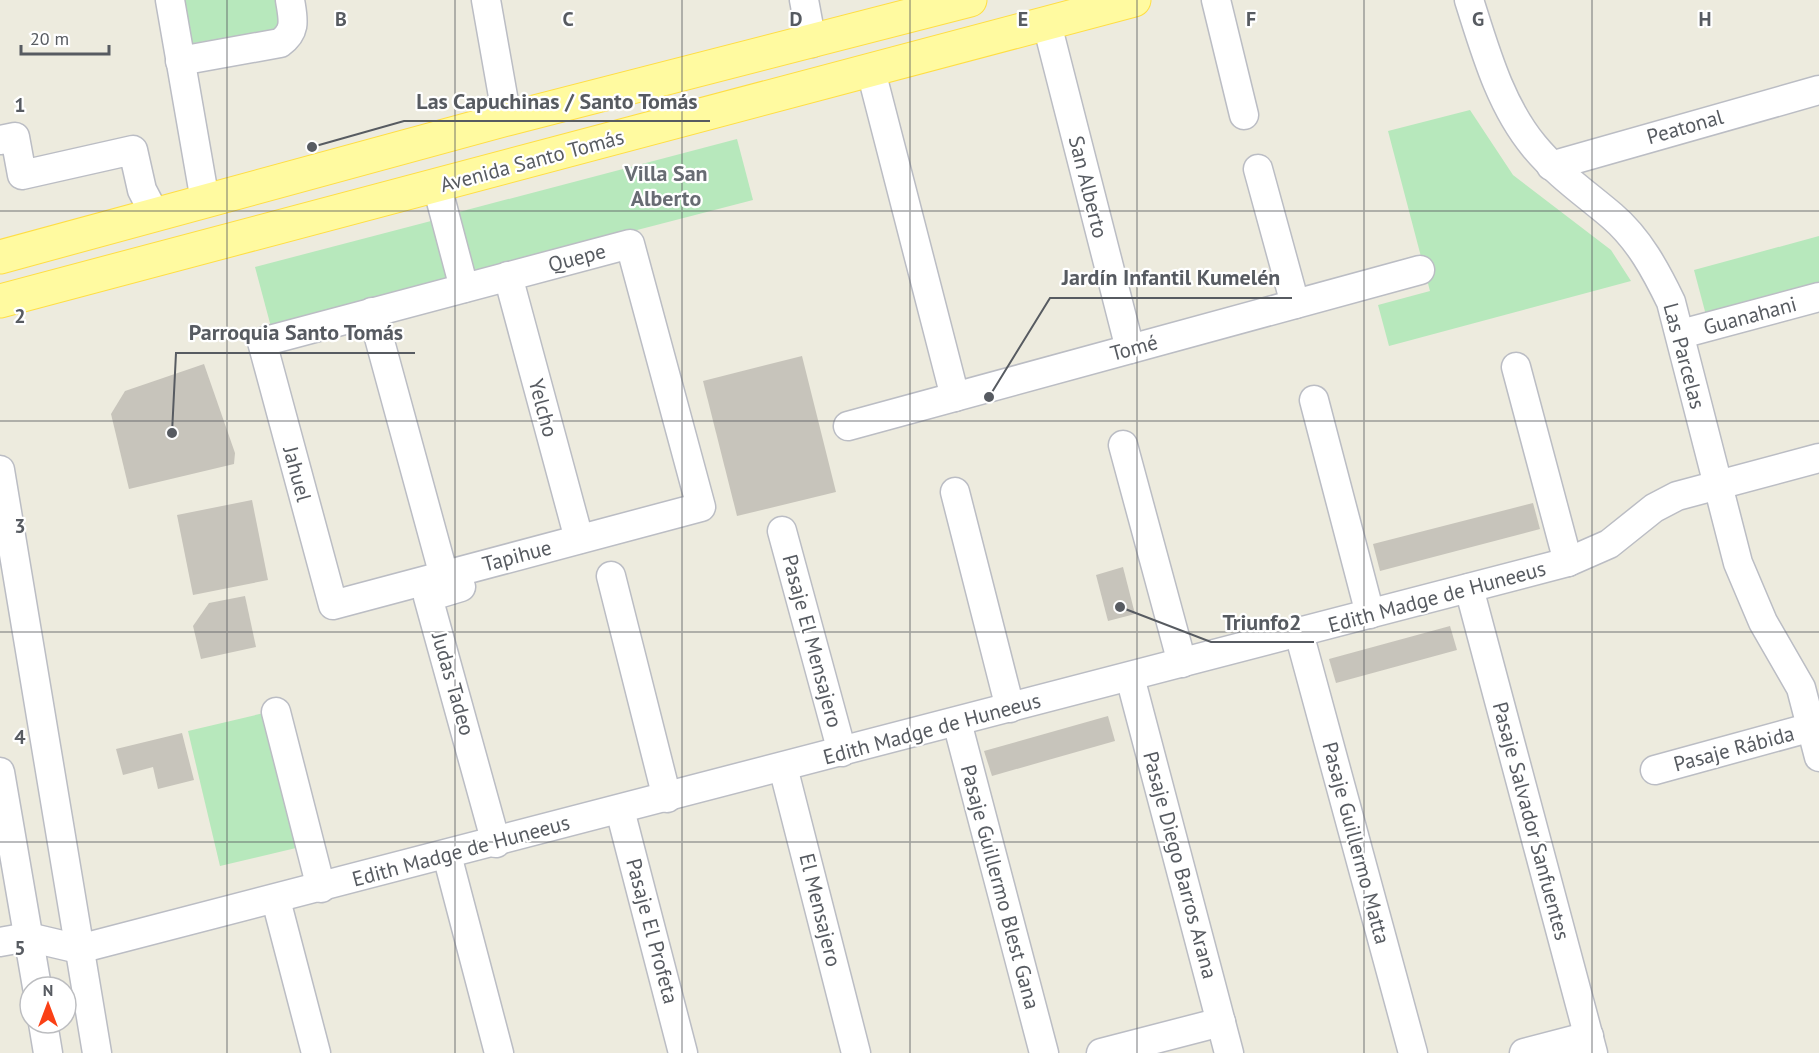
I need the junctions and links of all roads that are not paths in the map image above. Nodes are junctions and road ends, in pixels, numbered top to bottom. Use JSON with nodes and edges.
{"nodes":[{"id":1,"x":170,"y":0,"type":"edge"},
{"id":2,"x":290,"y":0,"type":"edge"},
{"id":3,"x":486,"y":0,"type":"edge"},
{"id":4,"x":804,"y":0,"type":"edge"},
{"id":5,"x":970,"y":0,"type":"edge"},
{"id":6,"x":1134,"y":0,"type":"edge"},
{"id":7,"x":1216,"y":0,"type":"edge"},
{"id":8,"x":1469,"y":0,"type":"edge"},
{"id":9,"x":1047,"y":24,"type":"junction"},
{"id":10,"x":812,"y":43,"type":"junction"},
{"id":11,"x":180,"y":61,"type":"junction"},
{"id":12,"x":871,"y":71,"type":"junction"},
{"id":13,"x":1819,"y":90,"type":"edge"},
{"id":14,"x":1244,"y":115,"type":"dead end"},
{"id":15,"x":507,"y":119,"type":"junction"},
{"id":16,"x":0,"y":140,"type":"edge"},
{"id":17,"x":1551,"y":166,"type":"junction"},
{"id":18,"x":1258,"y":170,"type":"dead end"},
{"id":19,"x":437,"y":186,"type":"junction"},
{"id":20,"x":205,"y":201,"type":"junction"},
{"id":21,"x":155,"y":215,"type":"junction"},
{"id":22,"x":0,"y":257,"type":"edge"},
{"id":23,"x":1420,"y":270,"type":"dead end"},
{"id":24,"x":508,"y":276,"type":"junction"},
{"id":25,"x":464,"y":288,"type":"junction"},
{"id":26,"x":1819,"y":297,"type":"edge"},
{"id":27,"x":0,"y":301,"type":"edge"},
{"id":28,"x":1295,"y":304,"type":"junction"},
{"id":29,"x":372,"y":312,"type":"junction"},
{"id":30,"x":1681,"y":334,"type":"junction"},
{"id":31,"x":262,"y":342,"type":"joint"},
{"id":32,"x":1130,"y":349,"type":"junction"},
{"id":33,"x":1516,"y":367,"type":"dead end"},
{"id":34,"x":955,"y":397,"type":"junction"},
{"id":35,"x":1314,"y":400,"type":"dead end"},
{"id":36,"x":848,"y":426,"type":"dead end"},
{"id":37,"x":1123,"y":445,"type":"dead end"},
{"id":38,"x":1819,"y":458,"type":"edge"},
{"id":39,"x":0,"y":470,"type":"edge"},
{"id":40,"x":1716,"y":485,"type":"junction"},
{"id":41,"x":955,"y":492,"type":"dead end"},
{"id":42,"x":701,"y":507,"type":"joint"},
{"id":43,"x":782,"y":531,"type":"dead end"},
{"id":44,"x":579,"y":539,"type":"junction"},
{"id":45,"x":1568,"y":562,"type":"junction"},
{"id":46,"x":444,"y":576,"type":"junction"},
{"id":47,"x":499,"y":576,"type":"dead end"},
{"id":48,"x":611,"y":576,"type":"dead end"},
{"id":49,"x":1469,"y":588,"type":"junction"},
{"id":50,"x":333,"y":605,"type":"joint"},
{"id":51,"x":1370,"y":614,"type":"junction"},
{"id":52,"x":1299,"y":633,"type":"junction"},
{"id":53,"x":1182,"y":663,"type":"junction"},
{"id":54,"x":1130,"y":676,"type":"junction"},
{"id":55,"x":1810,"y":685,"type":"edge"},
{"id":56,"x":1010,"y":708,"type":"junction"},
{"id":57,"x":276,"y":712,"type":"dead end"},
{"id":58,"x":957,"y":722,"type":"junction"},
{"id":59,"x":1812,"y":727,"type":"junction"},
{"id":60,"x":842,"y":752,"type":"junction"},
{"id":61,"x":1819,"y":757,"type":"edge"},
{"id":62,"x":783,"y":767,"type":"junction"},
{"id":63,"x":1655,"y":770,"type":"dead end"},
{"id":64,"x":0,"y":772,"type":"edge"},
{"id":65,"x":667,"y":798,"type":"junction"},
{"id":66,"x":620,"y":810,"type":"junction"},
{"id":67,"x":496,"y":843,"type":"junction"},
{"id":68,"x":447,"y":855,"type":"junction"},
{"id":69,"x":321,"y":888,"type":"junction"},
{"id":70,"x":276,"y":900,"type":"junction"},
{"id":71,"x":28,"y":937,"type":"junction"},
{"id":72,"x":0,"y":942,"type":"edge"},
{"id":73,"x":79,"y":949,"type":"junction"},
{"id":74,"x":35,"y":975,"type":"edge"},
{"id":75,"x":1221,"y":1022,"type":"junction"},
{"id":76,"x":45,"y":1035,"type":"edge"},
{"id":77,"x":1591,"y":1045,"type":"edge"},
{"id":78,"x":48,"y":1053,"type":"edge"},
{"id":79,"x":97,"y":1053,"type":"edge"},
{"id":80,"x":316,"y":1053,"type":"edge"},
{"id":81,"x":499,"y":1053,"type":"edge"},
{"id":82,"x":683,"y":1053,"type":"edge"},
{"id":83,"x":856,"y":1053,"type":"edge"},
{"id":84,"x":1044,"y":1053,"type":"edge"},
{"id":85,"x":1101,"y":1053,"type":"edge"},
{"id":86,"x":1229,"y":1053,"type":"edge"},
{"id":87,"x":1413,"y":1053,"type":"edge"},
{"id":88,"x":1524,"y":1053,"type":"edge"}],
"edges":[{"from":1,"to":11,"type":"street"},
{"from":2,"to":11,"type":"street"},
{"from":3,"to":15,"type":"street"},
{"from":4,"to":10,"type":"street"},
{"from":5,"to":10,"type":"main road"},
{"from":6,"to":9,"type":"main road","name":"Avenida Santo Tomás"},
{"from":7,"to":14,"type":"street"},
{"from":8,"to":17,"type":"street","name":"Las Parcelas"},
{"from":9,"to":12,"type":"main road","name":"Avenida Santo Tomás"},
{"from":9,"to":32,"type":"street","name":"San Alberto"},
{"from":10,"to":15,"type":"main road"},
{"from":11,"to":20,"type":"street"},
{"from":12,"to":19,"type":"main road","name":"Avenida Santo Tomás"},
{"from":12,"to":34,"type":"street"},
{"from":13,"to":17,"type":"street","name":"Peatonal"},
{"from":15,"to":20,"type":"main road"},
{"from":16,"to":21,"type":"street"},
{"from":17,"to":30,"type":"street","name":"Las Parcelas"},
{"from":18,"to":28,"type":"street"},
{"from":19,"to":25,"type":"street"},
{"from":19,"to":27,"type":"main road","name":"Avenida Santo Tomás"},
{"from":20,"to":21,"type":"main road"},
{"from":21,"to":22,"type":"main road"},
{"from":23,"to":28,"type":"street","name":"Tomé"},
{"from":24,"to":25,"type":"street","name":"Quepe"},
{"from":24,"to":42,"type":"street","name":"Quepe"},
{"from":24,"to":44,"type":"street","name":"Yelcho"},
{"from":25,"to":29,"type":"street","name":"Quepe"},
{"from":26,"to":30,"type":"street","name":"Guanahani"},
{"from":28,"to":32,"type":"street","name":"Tomé"},
{"from":29,"to":31,"type":"street","name":"Quepe"},
{"from":29,"to":46,"type":"street"},
{"from":30,"to":40,"type":"street","name":"Las Parcelas"},
{"from":31,"to":50,"type":"street","name":"Jahuel"},
{"from":32,"to":34,"type":"street","name":"Tomé"},
{"from":33,"to":45,"type":"street"},
{"from":34,"to":36,"type":"street","name":"Tomé"},
{"from":35,"to":51,"type":"street"},
{"from":37,"to":53,"type":"street"},
{"from":38,"to":40,"type":"street","name":"Edith Madge de Huneeus"},
{"from":39,"to":73,"type":"street"},
{"from":40,"to":45,"type":"street","name":"Edith Madge de Huneeus"},
{"from":40,"to":55,"type":"street","name":"Las Parcelas"},
{"from":41,"to":56,"type":"street"},
{"from":42,"to":44,"type":"street","name":"Tapihue"},
{"from":43,"to":60,"type":"street","name":"Pasaje El Mensajero"},
{"from":44,"to":46,"type":"street","name":"Tapihue"},
{"from":45,"to":49,"type":"street","name":"Edith Madge de Huneeus"},
{"from":46,"to":50,"type":"street","name":"Tapihue"},
{"from":47,"to":67,"type":"street","name":"Judas Tadeo"},
{"from":48,"to":65,"type":"street"},
{"from":49,"to":51,"type":"street","name":"Edith Madge de Huneeus"},
{"from":49,"to":77,"type":"street","name":"Pasaje Salvador Sanfuentes"},
{"from":51,"to":52,"type":"street","name":"Edith Madge de Huneeus"},
{"from":52,"to":53,"type":"street","name":"Edith Madge de Huneeus"},
{"from":52,"to":87,"type":"street","name":"Pasaje Guillermo Matta"},
{"from":53,"to":54,"type":"street","name":"Edith Madge de Huneeus"},
{"from":54,"to":56,"type":"street","name":"Edith Madge de Huneeus"},
{"from":54,"to":75,"type":"street","name":"Pasaje Diego Barros Arana"},
{"from":55,"to":59,"type":"street","name":"Las Parcelas"},
{"from":56,"to":58,"type":"street","name":"Edith Madge de Huneeus"},
{"from":57,"to":69,"type":"street"},
{"from":58,"to":60,"type":"street","name":"Edith Madge de Huneeus"},
{"from":58,"to":84,"type":"street","name":"Pasaje Guillermo Blest Gana"},
{"from":59,"to":61,"type":"street","name":"Las Parcelas"},
{"from":59,"to":63,"type":"street","name":"Pasaje Rábida"},
{"from":60,"to":62,"type":"street","name":"Edith Madge de Huneeus"},
{"from":62,"to":65,"type":"street","name":"Edith Madge de Huneeus"},
{"from":62,"to":83,"type":"street","name":"El Mensajero"},
{"from":64,"to":71,"type":"street"},
{"from":65,"to":66,"type":"street","name":"Edith Madge de Huneeus"},
{"from":66,"to":67,"type":"street","name":"Edith Madge de Huneeus"},
{"from":66,"to":82,"type":"street","name":"Pasaje El Profeta"},
{"from":67,"to":68,"type":"street","name":"Edith Madge de Huneeus"},
{"from":68,"to":69,"type":"street","name":"Edith Madge de Huneeus"},
{"from":68,"to":81,"type":"street"},
{"from":69,"to":70,"type":"street","name":"Edith Madge de Huneeus"},
{"from":70,"to":73,"type":"street","name":"Edith Madge de Huneeus"},
{"from":70,"to":80,"type":"street"},
{"from":71,"to":72,"type":"street"},
{"from":71,"to":73,"type":"street","name":"Edith Madge de Huneeus"},
{"from":71,"to":74,"type":"street"},
{"from":73,"to":79,"type":"street"},
{"from":75,"to":85,"type":"street"},
{"from":75,"to":86,"type":"street","name":"Pasaje Diego Barros Arana"},
{"from":76,"to":78,"type":"street"},
{"from":77,"to":88,"type":"street"}]}
